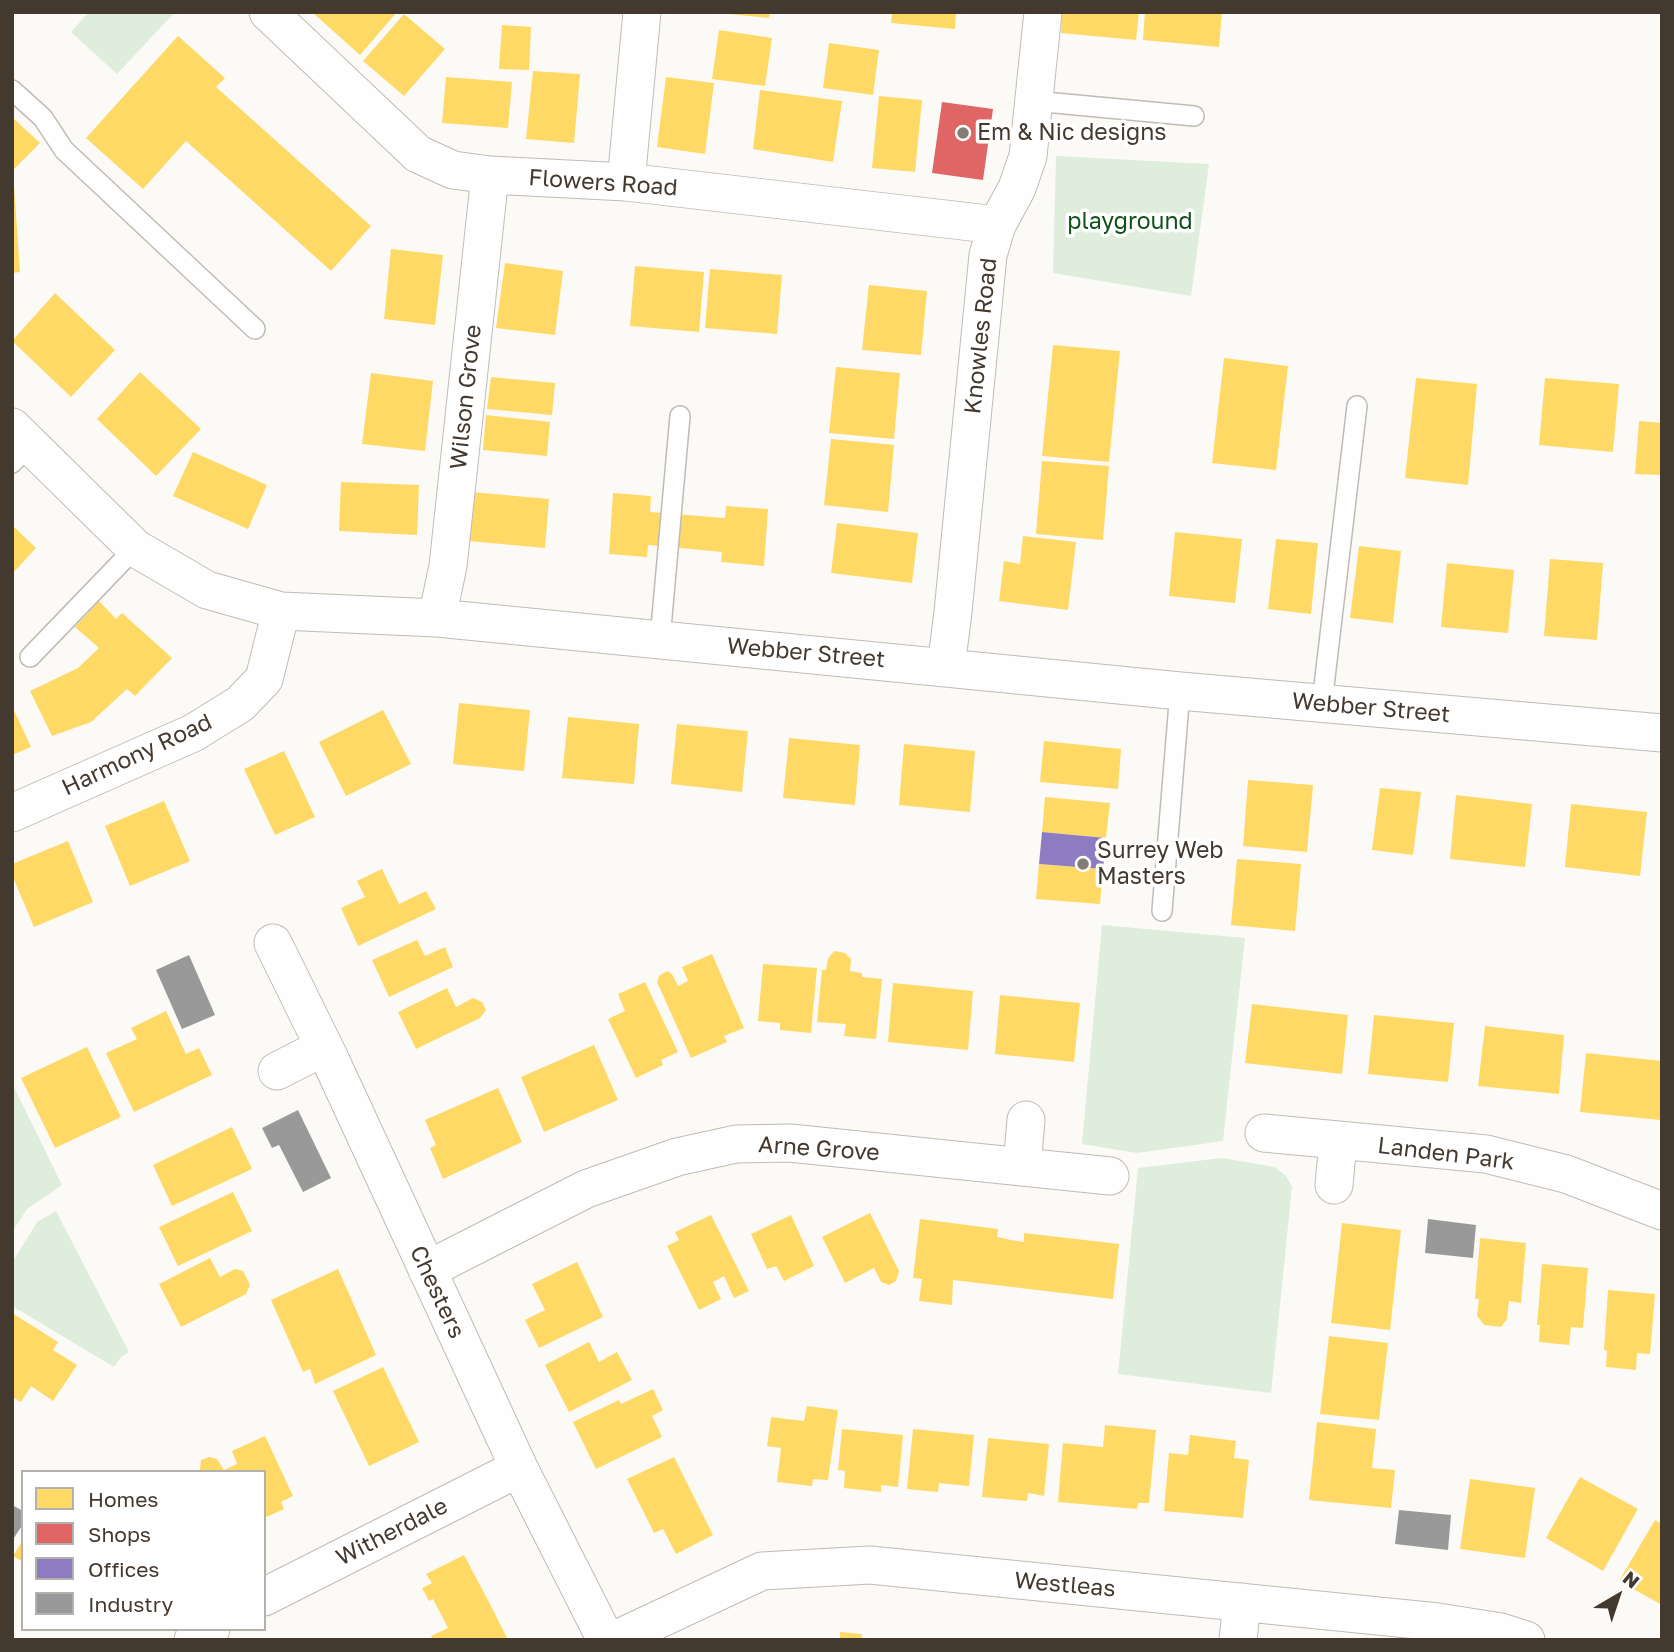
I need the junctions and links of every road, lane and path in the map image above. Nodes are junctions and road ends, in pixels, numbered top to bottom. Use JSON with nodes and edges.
{"nodes":[{"id":1,"x":268,"y":12,"type":"edge"},
{"id":2,"x":642,"y":12,"type":"edge"},
{"id":3,"x":1043,"y":12,"type":"edge"},
{"id":4,"x":12,"y":90,"type":"edge"},
{"id":5,"x":1034,"y":100,"type":"junction"},
{"id":6,"x":1194,"y":116,"type":"dead end"},
{"id":7,"x":489,"y":175,"type":"junction"},
{"id":8,"x":626,"y":182,"type":"junction"},
{"id":9,"x":997,"y":225,"type":"junction"},
{"id":10,"x":255,"y":329,"type":"dead end"},
{"id":11,"x":1357,"y":406,"type":"dead end"},
{"id":12,"x":680,"y":416,"type":"dead end"},
{"id":13,"x":18,"y":445,"type":"edge"},
{"id":14,"x":135,"y":548,"type":"junction"},
{"id":15,"x":281,"y":611,"type":"junction"},
{"id":16,"x":438,"y":618,"type":"junction"},
{"id":17,"x":660,"y":639,"type":"junction"},
{"id":18,"x":30,"y":657,"type":"dead end"},
{"id":19,"x":946,"y":667,"type":"junction"},
{"id":20,"x":1180,"y":691,"type":"junction"},
{"id":21,"x":1322,"y":703,"type":"junction"},
{"id":22,"x":1662,"y":733,"type":"edge"},
{"id":23,"x":12,"y":813,"type":"edge"},
{"id":24,"x":1162,"y":911,"type":"dead end"},
{"id":25,"x":273,"y":943,"type":"dead end"},
{"id":26,"x":324,"y":1046,"type":"junction"},
{"id":27,"x":277,"y":1070,"type":"dead end"},
{"id":28,"x":1026,"y":1120,"type":"dead end"},
{"id":29,"x":1264,"y":1133,"type":"dead end"},
{"id":30,"x":1338,"y":1141,"type":"junction"},
{"id":31,"x":1022,"y":1167,"type":"junction"},
{"id":32,"x":1110,"y":1176,"type":"dead end"},
{"id":33,"x":1334,"y":1185,"type":"dead end"},
{"id":34,"x":1662,"y":1211,"type":"edge"},
{"id":35,"x":427,"y":1270,"type":"junction"},
{"id":36,"x":519,"y":1468,"type":"junction"},
{"id":37,"x":266,"y":1596,"type":"edge"},
{"id":38,"x":1242,"y":1602,"type":"junction"},
{"id":39,"x":606,"y":1640,"type":"edge"},
{"id":40,"x":615,"y":1640,"type":"edge"},
{"id":41,"x":1238,"y":1640,"type":"edge"},
{"id":42,"x":1527,"y":1640,"type":"edge"}],
"edges":[{"from":1,"to":7,"type":"street","name":"Flowers Road"},
{"from":2,"to":8,"type":"street"},
{"from":3,"to":5,"type":"street","name":"Knowles Road"},
{"from":4,"to":10,"type":"lane"},
{"from":5,"to":6,"type":"lane"},
{"from":5,"to":9,"type":"street","name":"Knowles Road"},
{"from":7,"to":8,"type":"street","name":"Flowers Road"},
{"from":7,"to":16,"type":"street","name":"Wilson Grove"},
{"from":8,"to":9,"type":"street","name":"Flowers Road"},
{"from":9,"to":19,"type":"street","name":"Knowles Road"},
{"from":11,"to":21,"type":"lane"},
{"from":12,"to":17,"type":"lane"},
{"from":13,"to":14,"type":"street","name":"Webber Street"},
{"from":14,"to":15,"type":"street","name":"Webber Street"},
{"from":14,"to":18,"type":"lane"},
{"from":15,"to":16,"type":"street","name":"Webber Street"},
{"from":15,"to":23,"type":"street","name":"Harmony Road"},
{"from":16,"to":17,"type":"street","name":"Webber Street"},
{"from":17,"to":19,"type":"street","name":"Webber Street"},
{"from":19,"to":20,"type":"street","name":"Webber Street"},
{"from":20,"to":21,"type":"street","name":"Webber Street"},
{"from":20,"to":24,"type":"lane"},
{"from":21,"to":22,"type":"street","name":"Webber Street"},
{"from":25,"to":26,"type":"street","name":"Chesters"},
{"from":26,"to":27,"type":"street"},
{"from":26,"to":35,"type":"street","name":"Chesters"},
{"from":28,"to":31,"type":"street"},
{"from":29,"to":30,"type":"street","name":"Landen Park"},
{"from":30,"to":33,"type":"street"},
{"from":30,"to":34,"type":"street","name":"Landen Park"},
{"from":31,"to":32,"type":"street","name":"Arne Grove"},
{"from":31,"to":35,"type":"street","name":"Arne Grove"},
{"from":35,"to":36,"type":"street","name":"Chesters"},
{"from":36,"to":37,"type":"street","name":"Witherdale"},
{"from":36,"to":39,"type":"street","name":"Chesters"},
{"from":38,"to":40,"type":"street","name":"Westleas"},
{"from":38,"to":41,"type":"street"},
{"from":38,"to":42,"type":"street","name":"Westleas"}]}
